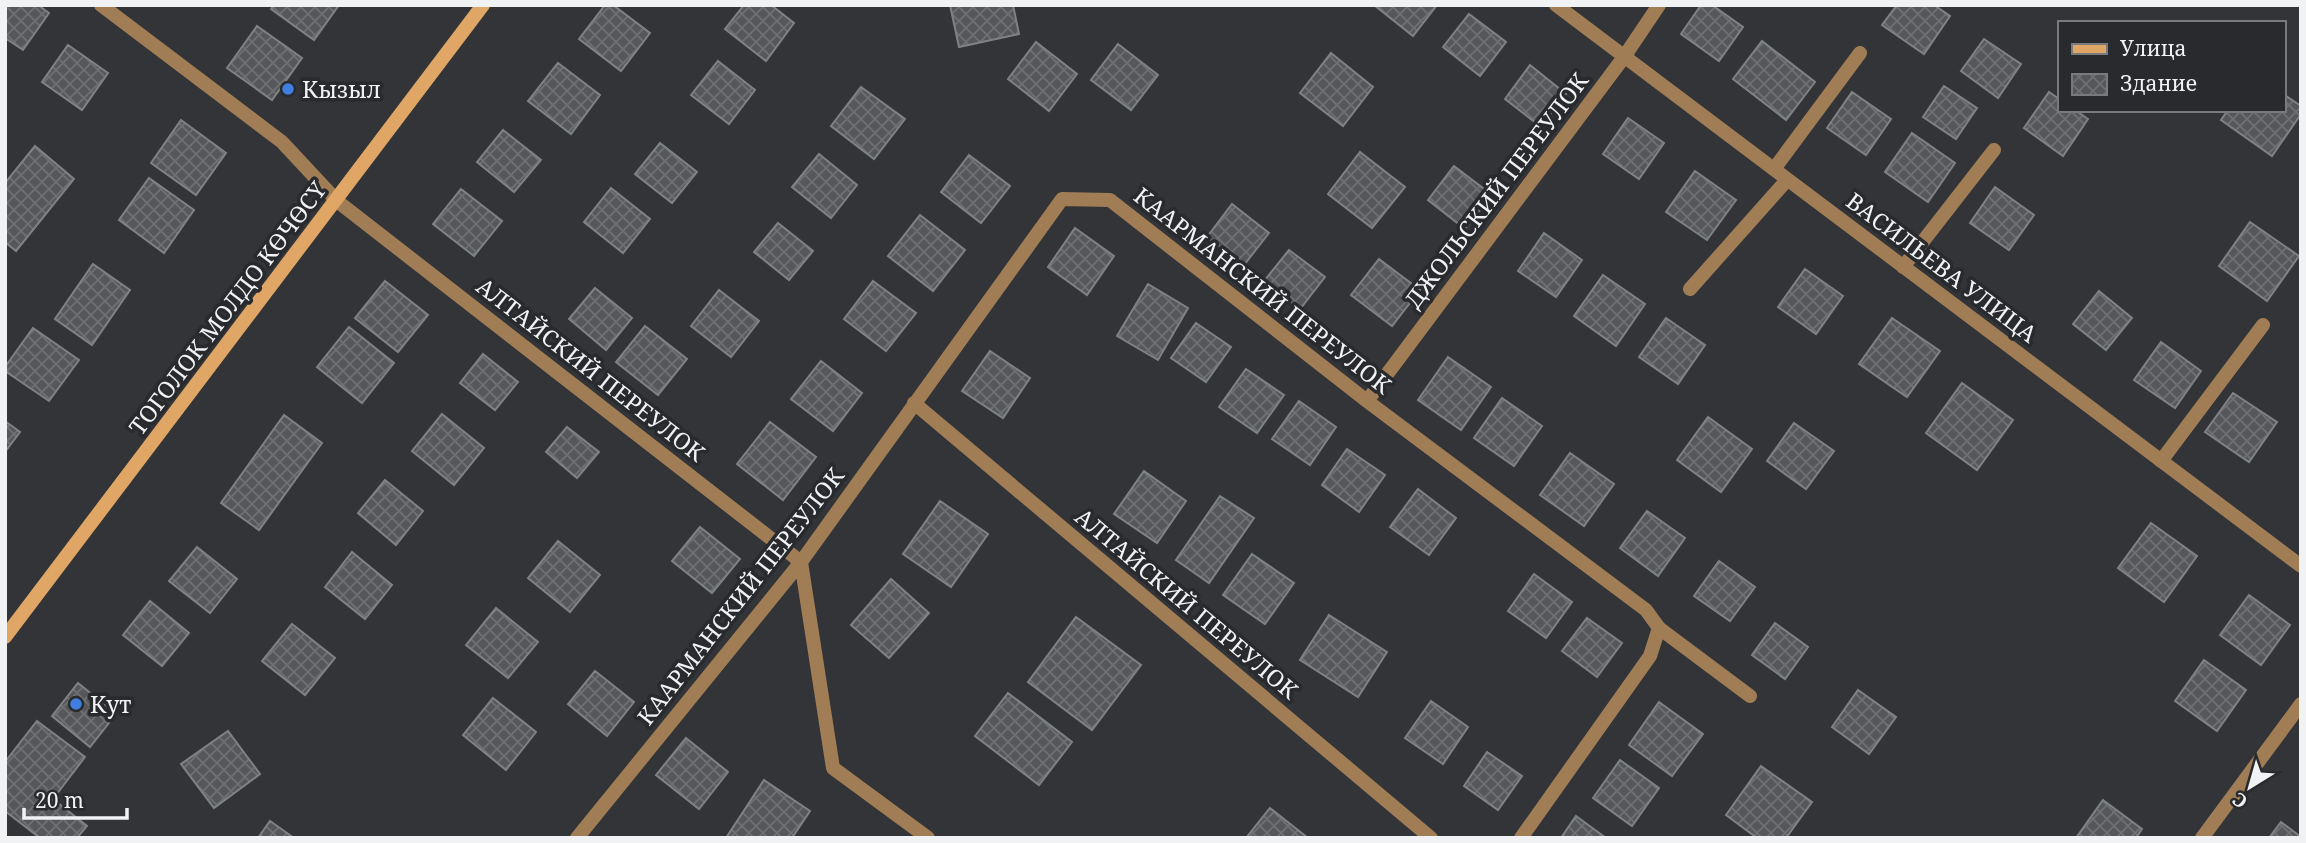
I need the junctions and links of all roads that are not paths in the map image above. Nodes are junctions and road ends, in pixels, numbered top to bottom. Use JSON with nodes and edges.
{"nodes":[{"id":1,"x":101,"y":5,"type":"edge"},
{"id":2,"x":483,"y":5,"type":"edge"},
{"id":3,"x":1556,"y":5,"type":"edge"},
{"id":4,"x":1659,"y":5,"type":"edge"},
{"id":5,"x":1860,"y":53,"type":"dead end"},
{"id":6,"x":1624,"y":57,"type":"junction"},
{"id":7,"x":1994,"y":150,"type":"dead end"},
{"id":8,"x":1774,"y":169,"type":"junction"},
{"id":9,"x":1787,"y":180,"type":"junction"},
{"id":10,"x":337,"y":201,"type":"junction"},
{"id":11,"x":1903,"y":267,"type":"junction"},
{"id":12,"x":1690,"y":289,"type":"dead end"},
{"id":13,"x":2263,"y":325,"type":"dead end"},
{"id":14,"x":1367,"y":401,"type":"junction"},
{"id":15,"x":914,"y":403,"type":"junction"},
{"id":16,"x":2161,"y":461,"type":"junction"},
{"id":17,"x":801,"y":562,"type":"junction"},
{"id":18,"x":2301,"y":566,"type":"edge"},
{"id":19,"x":1659,"y":628,"type":"junction"},
{"id":20,"x":5,"y":637,"type":"edge"},
{"id":21,"x":1750,"y":696,"type":"dead end"},
{"id":22,"x":2301,"y":704,"type":"edge"},
{"id":23,"x":577,"y":838,"type":"edge"},
{"id":24,"x":928,"y":838,"type":"edge"},
{"id":25,"x":1431,"y":838,"type":"edge"},
{"id":26,"x":1521,"y":838,"type":"edge"},
{"id":27,"x":2202,"y":838,"type":"edge"}],
"edges":[{"from":1,"to":10,"type":"street","name":"АЛТАЙСКИЙ ПЕРЕУЛОК"},
{"from":2,"to":10,"type":"main road","name":"ТОГОЛОК МОЛДО КӨЧӨСҮ"},
{"from":3,"to":6,"type":"street","name":"ВАСИЛЬЕВА УЛИЦА"},
{"from":4,"to":6,"type":"street","name":"ДЖОЛЬСКИЙ ПЕРЕУЛОК"},
{"from":5,"to":8,"type":"street"},
{"from":6,"to":8,"type":"street","name":"ВАСИЛЬЕВА УЛИЦА"},
{"from":6,"to":14,"type":"street","name":"ДЖОЛЬСКИЙ ПЕРЕУЛОК"},
{"from":7,"to":11,"type":"street"},
{"from":8,"to":9,"type":"street","name":"ВАСИЛЬЕВА УЛИЦА"},
{"from":9,"to":11,"type":"street","name":"ВАСИЛЬЕВА УЛИЦА"},
{"from":9,"to":12,"type":"street"},
{"from":10,"to":17,"type":"street","name":"АЛТАЙСКИЙ ПЕРЕУЛОК"},
{"from":10,"to":20,"type":"main road","name":"ТОГОЛОК МОЛДО КӨЧӨСҮ"},
{"from":11,"to":16,"type":"street","name":"ВАСИЛЬЕВА УЛИЦА"},
{"from":13,"to":16,"type":"street"},
{"from":14,"to":15,"type":"street","name":"КААРМАНСКИЙ ПЕРЕУЛОК"},
{"from":14,"to":19,"type":"street","name":"КААРМАНСКИЙ ПЕРЕУЛОК"},
{"from":15,"to":17,"type":"street","name":"КААРМАНСКИЙ ПЕРЕУЛОК"},
{"from":15,"to":25,"type":"street","name":"АЛТАЙСКИЙ ПЕРЕУЛОК"},
{"from":16,"to":18,"type":"street","name":"ВАСИЛЬЕВА УЛИЦА"},
{"from":17,"to":23,"type":"street","name":"КААРМАНСКИЙ ПЕРЕУЛОК"},
{"from":17,"to":24,"type":"street"},
{"from":19,"to":21,"type":"street","name":"КААРМАНСКИЙ ПЕРЕУЛОК"},
{"from":19,"to":26,"type":"street"},
{"from":22,"to":27,"type":"street"}]}
